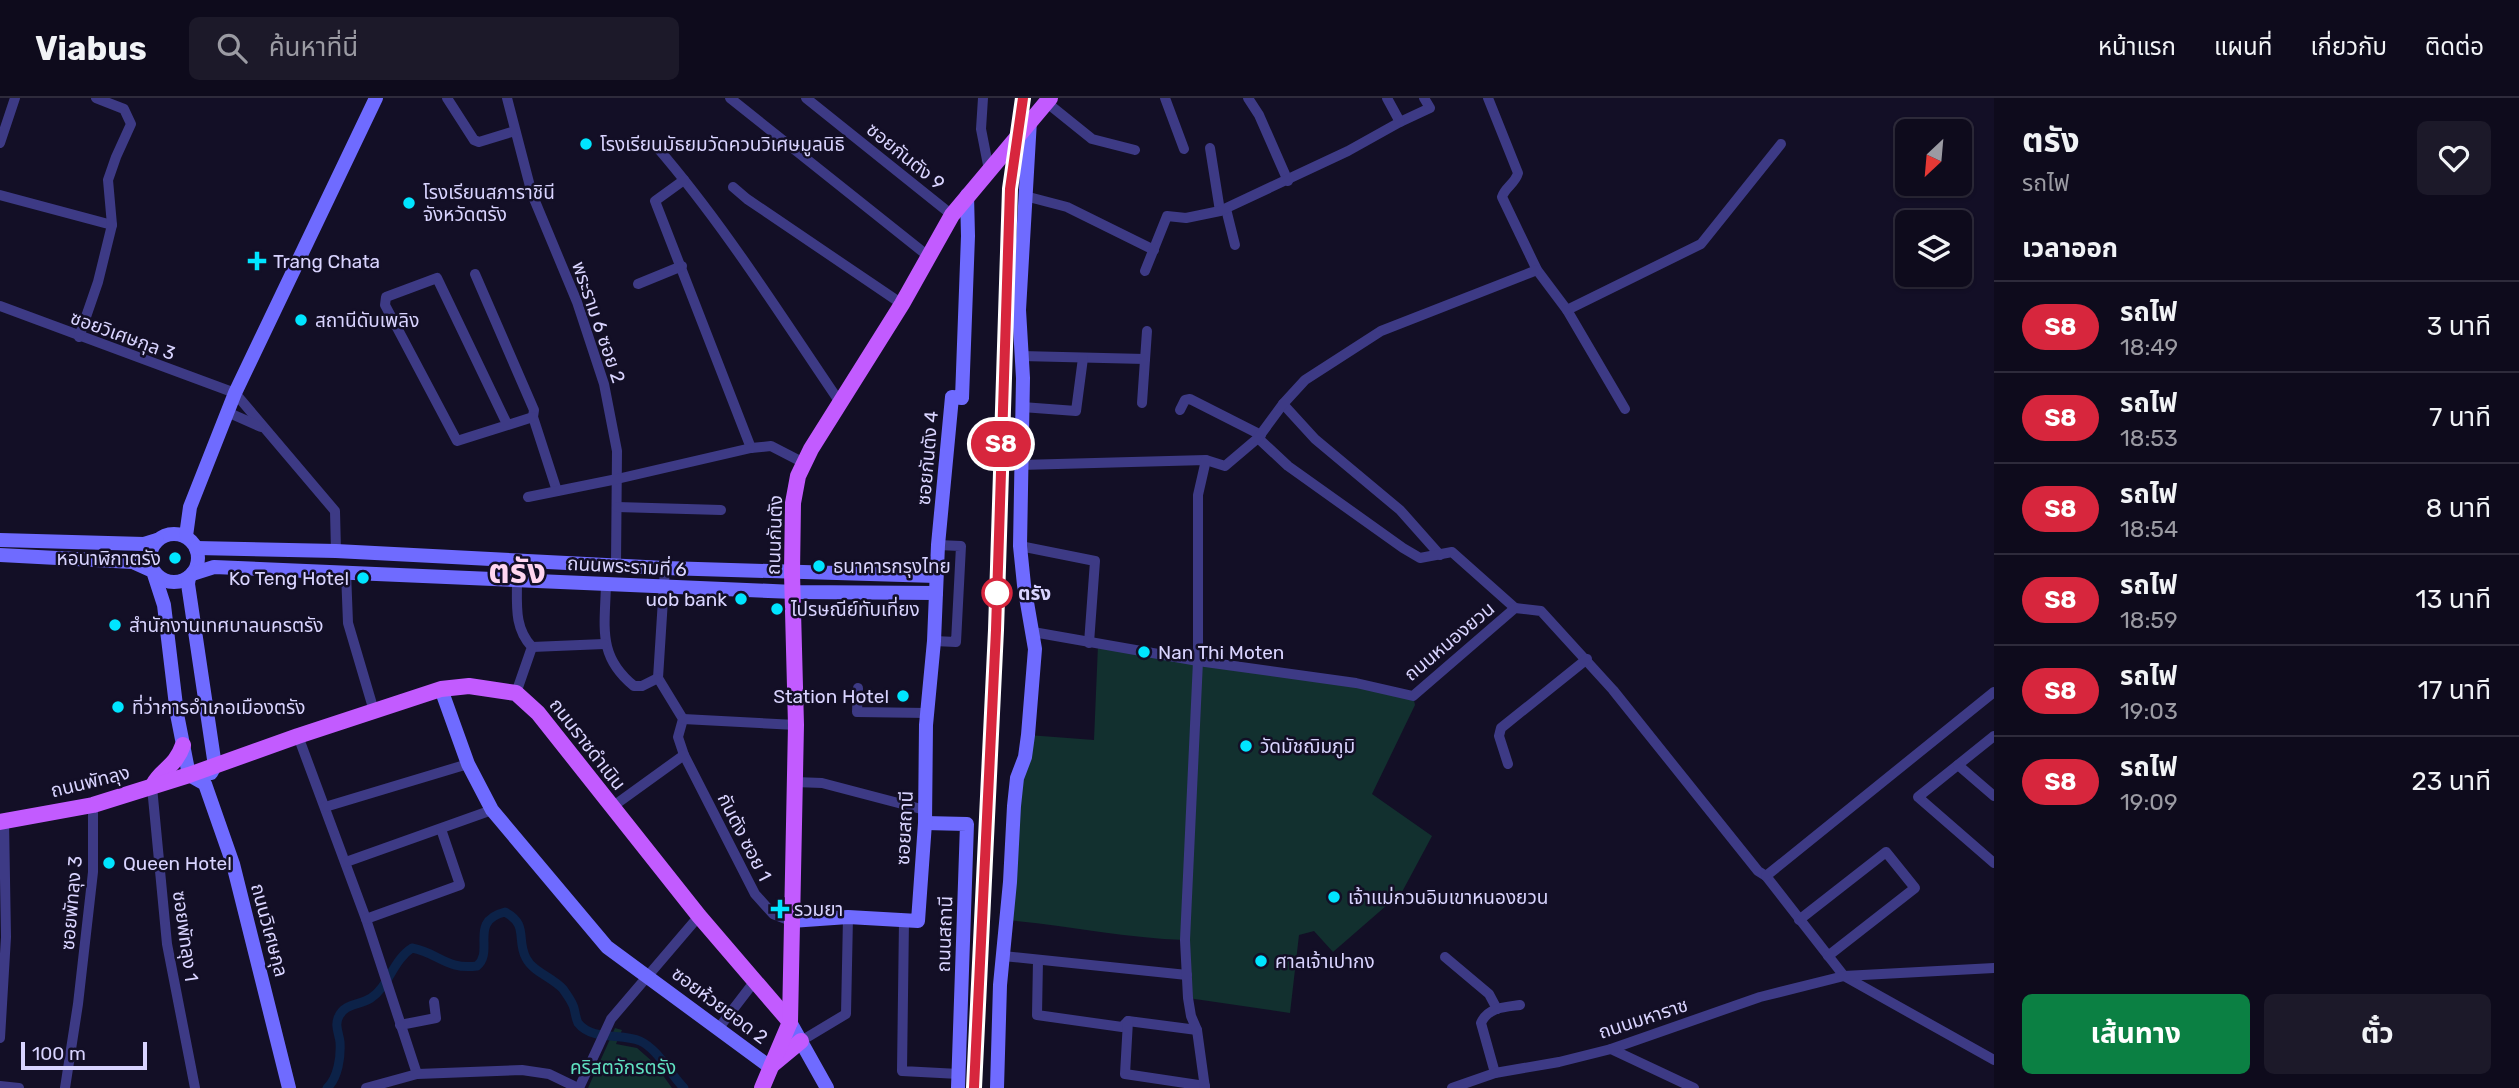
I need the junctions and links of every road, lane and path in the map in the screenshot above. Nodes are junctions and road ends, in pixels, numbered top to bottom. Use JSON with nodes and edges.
{"nodes":[{"id":1,"x":15,"y":98,"type":"edge"},
{"id":2,"x":96,"y":98,"type":"edge"},
{"id":3,"x":376,"y":98,"type":"edge"},
{"id":4,"x":447,"y":98,"type":"edge"},
{"id":5,"x":507,"y":98,"type":"edge"},
{"id":6,"x":730,"y":98,"type":"edge"},
{"id":7,"x":806,"y":98,"type":"edge"},
{"id":8,"x":983,"y":98,"type":"edge"},
{"id":9,"x":1165,"y":98,"type":"edge"},
{"id":10,"x":1248,"y":98,"type":"edge"},
{"id":11,"x":1387,"y":98,"type":"edge"},
{"id":12,"x":1424,"y":98,"type":"edge"},
{"id":13,"x":1488,"y":98,"type":"edge"},
{"id":14,"x":1046,"y":99,"type":"edge"},
{"id":15,"x":1030,"y":120,"type":"junction"},
{"id":16,"x":1400,"y":122,"type":"junction"},
{"id":17,"x":515,"y":131,"type":"junction"},
{"id":18,"x":0,"y":143,"type":"edge"},
{"id":19,"x":1781,"y":144,"type":"dead end"},
{"id":20,"x":656,"y":146,"type":"dead end"},
{"id":21,"x":1210,"y":148,"type":"dead end"},
{"id":22,"x":1184,"y":149,"type":"dead end"},
{"id":23,"x":1135,"y":150,"type":"dead end"},
{"id":24,"x":989,"y":170,"type":"junction"},
{"id":25,"x":684,"y":180,"type":"junction"},
{"id":26,"x":1289,"y":181,"type":"junction"},
{"id":27,"x":733,"y":187,"type":"dead end"},
{"id":28,"x":0,"y":195,"type":"edge"},
{"id":29,"x":967,"y":195,"type":"junction"},
{"id":30,"x":1025,"y":196,"type":"junction"},
{"id":31,"x":1223,"y":210,"type":"junction"},
{"id":32,"x":952,"y":215,"type":"junction"},
{"id":33,"x":112,"y":225,"type":"junction"},
{"id":34,"x":1235,"y":245,"type":"dead end"},
{"id":35,"x":1153,"y":250,"type":"junction"},
{"id":36,"x":928,"y":256,"type":"junction"},
{"id":37,"x":682,"y":266,"type":"junction"},
{"id":38,"x":1537,"y":270,"type":"junction"},
{"id":39,"x":1145,"y":271,"type":"dead end"},
{"id":40,"x":475,"y":274,"type":"dead end"},
{"id":41,"x":638,"y":284,"type":"dead end"},
{"id":42,"x":902,"y":304,"type":"junction"},
{"id":43,"x":0,"y":306,"type":"edge"},
{"id":44,"x":1567,"y":310,"type":"junction"},
{"id":45,"x":1147,"y":331,"type":"dead end"},
{"id":46,"x":79,"y":337,"type":"junction"},
{"id":47,"x":1021,"y":356,"type":"junction"},
{"id":48,"x":1083,"y":358,"type":"junction"},
{"id":49,"x":1145,"y":359,"type":"junction"},
{"id":50,"x":235,"y":393,"type":"junction"},
{"id":51,"x":1142,"y":403,"type":"dead end"},
{"id":52,"x":841,"y":404,"type":"junction"},
{"id":53,"x":1283,"y":404,"type":"junction"},
{"id":54,"x":1022,"y":407,"type":"junction"},
{"id":55,"x":1625,"y":409,"type":"dead end"},
{"id":56,"x":1180,"y":410,"type":"dead end"},
{"id":57,"x":227,"y":412,"type":"junction"},
{"id":58,"x":533,"y":416,"type":"junction"},
{"id":59,"x":507,"y":424,"type":"junction"},
{"id":60,"x":263,"y":428,"type":"junction"},
{"id":61,"x":1260,"y":437,"type":"junction"},
{"id":62,"x":751,"y":448,"type":"junction"},
{"id":63,"x":1206,"y":460,"type":"junction"},
{"id":64,"x":804,"y":463,"type":"junction"},
{"id":65,"x":1020,"y":465,"type":"junction"},
{"id":66,"x":617,"y":479,"type":"junction"},
{"id":67,"x":557,"y":491,"type":"junction"},
{"id":68,"x":528,"y":497,"type":"dead end"},
{"id":69,"x":190,"y":508,"type":"junction"},
{"id":70,"x":617,"y":508,"type":"junction"},
{"id":71,"x":720,"y":510,"type":"dead end"},
{"id":72,"x":186,"y":536,"type":"junction"},
{"id":73,"x":160,"y":538,"type":"junction"},
{"id":74,"x":0,"y":540,"type":"edge"},
{"id":75,"x":938,"y":545,"type":"junction"},
{"id":76,"x":1020,"y":546,"type":"junction"},
{"id":77,"x":202,"y":548,"type":"junction"},
{"id":78,"x":336,"y":551,"type":"junction"},
{"id":79,"x":0,"y":555,"type":"edge"},
{"id":80,"x":1440,"y":555,"type":"junction"},
{"id":81,"x":616,"y":565,"type":"junction"},
{"id":82,"x":665,"y":568,"type":"junction"},
{"id":83,"x":153,"y":571,"type":"junction"},
{"id":84,"x":346,"y":572,"type":"junction"},
{"id":85,"x":792,"y":573,"type":"junction"},
{"id":86,"x":191,"y":576,"type":"junction"},
{"id":87,"x":936,"y":576,"type":"junction"},
{"id":88,"x":517,"y":580,"type":"junction"},
{"id":89,"x":611,"y":584,"type":"junction"},
{"id":90,"x":664,"y":586,"type":"junction"},
{"id":91,"x":794,"y":592,"type":"junction"},
{"id":92,"x":936,"y":593,"type":"junction"},
{"id":93,"x":1515,"y":608,"type":"junction"},
{"id":94,"x":935,"y":610,"type":"joint"},
{"id":95,"x":1032,"y":632,"type":"junction"},
{"id":96,"x":934,"y":641,"type":"junction"},
{"id":97,"x":1089,"y":643,"type":"junction"},
{"id":98,"x":604,"y":644,"type":"junction"},
{"id":99,"x":532,"y":647,"type":"junction"},
{"id":100,"x":1587,"y":659,"type":"junction"},
{"id":101,"x":1198,"y":661,"type":"junction"},
{"id":102,"x":658,"y":678,"type":"junction"},
{"id":103,"x":858,"y":688,"type":"dead end"},
{"id":104,"x":441,"y":689,"type":"junction"},
{"id":105,"x":1994,"y":692,"type":"edge"},
{"id":106,"x":516,"y":693,"type":"junction"},
{"id":107,"x":374,"y":711,"type":"junction"},
{"id":108,"x":927,"y":713,"type":"junction"},
{"id":109,"x":683,"y":719,"type":"junction"},
{"id":110,"x":796,"y":725,"type":"junction"},
{"id":111,"x":298,"y":736,"type":"junction"},
{"id":112,"x":1994,"y":736,"type":"edge"},
{"id":113,"x":183,"y":745,"type":"junction"},
{"id":114,"x":684,"y":755,"type":"junction"},
{"id":115,"x":468,"y":764,"type":"junction"},
{"id":116,"x":1508,"y":764,"type":"dead end"},
{"id":117,"x":1958,"y":765,"type":"junction"},
{"id":118,"x":215,"y":766,"type":"junction"},
{"id":119,"x":189,"y":775,"type":"junction"},
{"id":120,"x":795,"y":782,"type":"junction"},
{"id":121,"x":205,"y":784,"type":"junction"},
{"id":122,"x":152,"y":787,"type":"junction"},
{"id":123,"x":1994,"y":796,"type":"edge"},
{"id":124,"x":93,"y":805,"type":"junction"},
{"id":125,"x":325,"y":807,"type":"junction"},
{"id":126,"x":612,"y":807,"type":"junction"},
{"id":127,"x":492,"y":810,"type":"junction"},
{"id":128,"x":925,"y":816,"type":"junction"},
{"id":129,"x":2,"y":822,"type":"edge"},
{"id":130,"x":440,"y":829,"type":"junction"},
{"id":131,"x":346,"y":862,"type":"junction"},
{"id":132,"x":1994,"y":863,"type":"edge"},
{"id":133,"x":1766,"y":876,"type":"junction"},
{"id":134,"x":699,"y":916,"type":"junction"},
{"id":135,"x":848,"y":917,"type":"junction"},
{"id":136,"x":366,"y":919,"type":"junction"},
{"id":137,"x":904,"y":920,"type":"junction"},
{"id":138,"x":1799,"y":920,"type":"junction"},
{"id":139,"x":791,"y":921,"type":"junction"},
{"id":140,"x":1003,"y":956,"type":"junction"},
{"id":141,"x":1828,"y":956,"type":"junction"},
{"id":142,"x":1445,"y":957,"type":"dead end"},
{"id":143,"x":1038,"y":960,"type":"junction"},
{"id":144,"x":1994,"y":968,"type":"edge"},
{"id":145,"x":647,"y":975,"type":"junction"},
{"id":146,"x":1186,"y":975,"type":"junction"},
{"id":147,"x":1844,"y":976,"type":"junction"},
{"id":148,"x":790,"y":981,"type":"junction"},
{"id":149,"x":754,"y":982,"type":"junction"},
{"id":150,"x":770,"y":1000,"type":"junction"},
{"id":151,"x":434,"y":1002,"type":"dead end"},
{"id":152,"x":1521,"y":1004,"type":"dead end"},
{"id":153,"x":1497,"y":1009,"type":"junction"},
{"id":154,"x":1129,"y":1021,"type":"junction"},
{"id":155,"x":790,"y":1022,"type":"junction"},
{"id":156,"x":400,"y":1025,"type":"junction"},
{"id":157,"x":718,"y":1029,"type":"junction"},
{"id":158,"x":1197,"y":1030,"type":"junction"},
{"id":159,"x":0,"y":1038,"type":"edge"},
{"id":160,"x":801,"y":1041,"type":"junction"},
{"id":161,"x":1611,"y":1049,"type":"junction"},
{"id":162,"x":1994,"y":1059,"type":"edge"},
{"id":163,"x":770,"y":1067,"type":"junction"},
{"id":164,"x":1495,"y":1073,"type":"junction"},
{"id":165,"x":417,"y":1074,"type":"junction"},
{"id":166,"x":958,"y":1081,"type":"edge"},
{"id":167,"x":0,"y":1086,"type":"edge"},
{"id":168,"x":289,"y":1086,"type":"edge"},
{"id":169,"x":1205,"y":1087,"type":"edge"},
{"id":170,"x":19,"y":1088,"type":"edge"},
{"id":171,"x":66,"y":1088,"type":"edge"},
{"id":172,"x":195,"y":1088,"type":"edge"},
{"id":173,"x":366,"y":1088,"type":"edge"},
{"id":174,"x":579,"y":1088,"type":"edge"},
{"id":175,"x":762,"y":1088,"type":"edge"},
{"id":176,"x":827,"y":1088,"type":"edge"},
{"id":177,"x":997,"y":1088,"type":"edge"},
{"id":178,"x":1452,"y":1088,"type":"edge"},
{"id":179,"x":1694,"y":1088,"type":"edge"}],
"edges":[{"from":1,"to":18,"type":"street"},
{"from":2,"to":33,"type":"street"},
{"from":3,"to":50,"type":"street"},
{"from":4,"to":17,"type":"street"},
{"from":5,"to":17,"type":"street","name":"พระราม 6 ซอย 2"},
{"from":6,"to":36,"type":"street"},
{"from":7,"to":32,"type":"street","name":"ซอยกันตัง 9"},
{"from":8,"to":24,"type":"street"},
{"from":9,"to":22,"type":"street"},
{"from":10,"to":26,"type":"street"},
{"from":11,"to":16,"type":"street"},
{"from":12,"to":16,"type":"street"},
{"from":13,"to":38,"type":"street"},
{"from":14,"to":15,"type":"main road","name":"ถนนกันตัง"},
{"from":14,"to":23,"type":"street"},
{"from":15,"to":24,"type":"main road","name":"ถนนกันตัง"},
{"from":15,"to":30,"type":"street"},
{"from":16,"to":26,"type":"street"},
{"from":17,"to":66,"type":"street","name":"พระราม 6 ซอย 2"},
{"from":19,"to":44,"type":"street"},
{"from":20,"to":25,"type":"street"},
{"from":21,"to":31,"type":"street"},
{"from":24,"to":29,"type":"main road","name":"ถนนกันตัง"},
{"from":25,"to":37,"type":"street"},
{"from":25,"to":52,"type":"street"},
{"from":26,"to":31,"type":"street"},
{"from":27,"to":42,"type":"street"},
{"from":28,"to":33,"type":"street"},
{"from":29,"to":32,"type":"main road","name":"ถนนกันตัง"},
{"from":29,"to":75,"type":"street","name":"ซอยกันตัง 4"},
{"from":30,"to":35,"type":"street"},
{"from":30,"to":47,"type":"street"},
{"from":31,"to":34,"type":"street"},
{"from":31,"to":35,"type":"street"},
{"from":32,"to":36,"type":"main road","name":"ถนนกันตัง"},
{"from":33,"to":46,"type":"street"},
{"from":35,"to":39,"type":"street"},
{"from":36,"to":42,"type":"main road","name":"ถนนกันตัง"},
{"from":37,"to":41,"type":"street"},
{"from":37,"to":62,"type":"street"},
{"from":38,"to":44,"type":"street"},
{"from":38,"to":53,"type":"street"},
{"from":40,"to":58,"type":"street"},
{"from":42,"to":52,"type":"main road","name":"ถนนกันตัง"},
{"from":43,"to":46,"type":"street","name":"ซอยวิเศษกุล 3"},
{"from":44,"to":55,"type":"street"},
{"from":45,"to":49,"type":"street"},
{"from":46,"to":50,"type":"street","name":"ซอยวิเศษกุล 3"},
{"from":47,"to":48,"type":"street"},
{"from":47,"to":54,"type":"street"},
{"from":48,"to":49,"type":"street"},
{"from":48,"to":54,"type":"street"},
{"from":49,"to":51,"type":"street"},
{"from":50,"to":57,"type":"street"},
{"from":50,"to":60,"type":"street"},
{"from":52,"to":64,"type":"main road","name":"ถนนกันตัง"},
{"from":53,"to":61,"type":"street"},
{"from":53,"to":80,"type":"street"},
{"from":54,"to":65,"type":"street"},
{"from":56,"to":61,"type":"street"},
{"from":57,"to":60,"type":"street"},
{"from":57,"to":69,"type":"street"},
{"from":58,"to":59,"type":"street"},
{"from":58,"to":67,"type":"street"},
{"from":59,"to":59,"type":"street"},
{"from":60,"to":78,"type":"street"},
{"from":61,"to":63,"type":"street"},
{"from":61,"to":80,"type":"street"},
{"from":62,"to":64,"type":"street"},
{"from":62,"to":66,"type":"street"},
{"from":63,"to":65,"type":"street"},
{"from":63,"to":101,"type":"street"},
{"from":64,"to":85,"type":"main road","name":"ถนนกันตัง"},
{"from":65,"to":76,"type":"street"},
{"from":66,"to":67,"type":"street"},
{"from":66,"to":70,"type":"street","name":"พระราม 6 ซอย 2"},
{"from":67,"to":68,"type":"street"},
{"from":69,"to":72,"type":"street"},
{"from":69,"to":73,"type":"street"},
{"from":69,"to":77,"type":"street"},
{"from":70,"to":71,"type":"street"},
{"from":70,"to":81,"type":"street","name":"พระราม 6 ซอย 2"},
{"from":72,"to":73,"type":"street"},
{"from":72,"to":77,"type":"street"},
{"from":73,"to":74,"type":"street"},
{"from":73,"to":83,"type":"street"},
{"from":75,"to":87,"type":"street","name":"ซอยกันตัง 4"},
{"from":75,"to":96,"type":"street"},
{"from":76,"to":95,"type":"street"},
{"from":76,"to":97,"type":"street"},
{"from":77,"to":78,"type":"street","name":"ถนนพระรามที่ 6"},
{"from":77,"to":86,"type":"street"},
{"from":78,"to":81,"type":"street","name":"ถนนพระรามที่ 6"},
{"from":79,"to":83,"type":"street"},
{"from":80,"to":93,"type":"street"},
{"from":81,"to":82,"type":"street","name":"ถนนพระรามที่ 6"},
{"from":81,"to":89,"type":"street"},
{"from":82,"to":85,"type":"street","name":"ถนนพระรามที่ 6"},
{"from":82,"to":90,"type":"street"},
{"from":83,"to":86,"type":"street"},
{"from":83,"to":113,"type":"street"},
{"from":84,"to":86,"type":"street","name":"ถนนพระรามที่ 6"},
{"from":84,"to":88,"type":"street","name":"ถนนพระรามที่ 6"},
{"from":84,"to":107,"type":"street"},
{"from":85,"to":87,"type":"street","name":"ถนนพระรามที่ 6"},
{"from":85,"to":91,"type":"main road","name":"ถนนกันตัง"},
{"from":86,"to":118,"type":"street"},
{"from":87,"to":92,"type":"street","name":"ซอยกันตัง 4"},
{"from":88,"to":89,"type":"street","name":"ถนนพระรามที่ 6"},
{"from":88,"to":99,"type":"street"},
{"from":89,"to":90,"type":"street","name":"ถนนพระรามที่ 6"},
{"from":89,"to":98,"type":"street"},
{"from":90,"to":91,"type":"street","name":"ถนนพระรามที่ 6"},
{"from":90,"to":102,"type":"street"},
{"from":91,"to":92,"type":"street","name":"ถนนพระรามที่ 6"},
{"from":91,"to":110,"type":"main road","name":"ถนนกันตัง"},
{"from":92,"to":94,"type":"street","name":"ซอยกันตัง 4"},
{"from":93,"to":100,"type":"street","name":"ถนนหนองยวน"},
{"from":93,"to":101,"type":"street","name":"ถนนหนองยวน"},
{"from":94,"to":96,"type":"street","name":"ซอยสถานี"},
{"from":95,"to":97,"type":"street","name":"ถนนหนองยวน"},
{"from":95,"to":140,"type":"street"},
{"from":96,"to":108,"type":"street","name":"ซอยสถานี"},
{"from":97,"to":101,"type":"street","name":"ถนนหนองยวน"},
{"from":98,"to":99,"type":"street"},
{"from":98,"to":102,"type":"street"},
{"from":99,"to":106,"type":"street"},
{"from":100,"to":116,"type":"street"},
{"from":100,"to":133,"type":"street","name":"ถนนหนองยวน"},
{"from":101,"to":146,"type":"street"},
{"from":102,"to":109,"type":"street"},
{"from":103,"to":108,"type":"street"},
{"from":104,"to":106,"type":"main road"},
{"from":104,"to":107,"type":"main road"},
{"from":104,"to":115,"type":"street","name":"ซอยห้วยยอด 2"},
{"from":105,"to":133,"type":"street"},
{"from":106,"to":126,"type":"main road","name":"ถนนราชดำเนิน"},
{"from":107,"to":111,"type":"main road"},
{"from":108,"to":128,"type":"street","name":"ซอยสถานี"},
{"from":109,"to":110,"type":"street"},
{"from":109,"to":114,"type":"street"},
{"from":110,"to":120,"type":"main road","name":"ถนนกันตัง"},
{"from":111,"to":118,"type":"main road"},
{"from":111,"to":125,"type":"street"},
{"from":112,"to":117,"type":"street"},
{"from":113,"to":119,"type":"street"},
{"from":113,"to":122,"type":"main road"},
{"from":114,"to":126,"type":"street"},
{"from":114,"to":139,"type":"street","name":"กันตัง ซอย 1"},
{"from":115,"to":125,"type":"street"},
{"from":115,"to":127,"type":"street","name":"ซอยห้วยยอด 2"},
{"from":117,"to":123,"type":"street"},
{"from":117,"to":132,"type":"street"},
{"from":118,"to":119,"type":"main road"},
{"from":118,"to":121,"type":"street"},
{"from":119,"to":121,"type":"street"},
{"from":119,"to":122,"type":"main road","name":"ถนนพัทลุง"},
{"from":120,"to":128,"type":"street"},
{"from":120,"to":139,"type":"main road","name":"ถนนกันตัง"},
{"from":121,"to":168,"type":"street","name":"ถนนวิเศษกุล"},
{"from":122,"to":124,"type":"main road","name":"ถนนพัทลุง"},
{"from":122,"to":172,"type":"street","name":"ซอยพัทลุง 1"},
{"from":124,"to":129,"type":"main road","name":"ถนนพัทลุง"},
{"from":124,"to":171,"type":"street","name":"ซอยพัทลุง 3"},
{"from":125,"to":131,"type":"street"},
{"from":126,"to":134,"type":"main road","name":"ถนนราชดำเนิน"},
{"from":127,"to":130,"type":"street"},
{"from":127,"to":145,"type":"street","name":"ซอยห้วยยอด 2"},
{"from":128,"to":137,"type":"street","name":"ซอยสถานี"},
{"from":128,"to":166,"type":"street","name":"ถนนสถานี"},
{"from":129,"to":159,"type":"street"},
{"from":130,"to":131,"type":"street"},
{"from":130,"to":136,"type":"street"},
{"from":131,"to":136,"type":"street"},
{"from":133,"to":138,"type":"street","name":"ถนนหนองยวน"},
{"from":134,"to":145,"type":"street"},
{"from":134,"to":149,"type":"main road","name":"ถนนราชดำเนิน"},
{"from":135,"to":137,"type":"street"},
{"from":135,"to":139,"type":"street"},
{"from":135,"to":160,"type":"street"},
{"from":136,"to":156,"type":"street"},
{"from":137,"to":166,"type":"street"},
{"from":138,"to":141,"type":"street","name":"ถนนหนองยวน"},
{"from":138,"to":141,"type":"street"},
{"from":139,"to":148,"type":"main road","name":"ถนนกันตัง"},
{"from":140,"to":143,"type":"street"},
{"from":140,"to":177,"type":"street"},
{"from":141,"to":147,"type":"street","name":"ถนนหนองยวน"},
{"from":142,"to":153,"type":"street"},
{"from":143,"to":146,"type":"street"},
{"from":143,"to":154,"type":"street"},
{"from":144,"to":147,"type":"street","name":"ถนนมหาราช"},
{"from":145,"to":157,"type":"street","name":"ซอยห้วยยอด 2"},
{"from":145,"to":174,"type":"street"},
{"from":146,"to":158,"type":"street"},
{"from":147,"to":161,"type":"street","name":"ถนนมหาราช"},
{"from":147,"to":162,"type":"street"},
{"from":148,"to":150,"type":"main road"},
{"from":148,"to":155,"type":"main road","name":"ถนนกันตัง"},
{"from":149,"to":150,"type":"main road","name":"ถนนราชดำเนิน"},
{"from":149,"to":157,"type":"street"},
{"from":150,"to":155,"type":"main road","name":"ถนนราชดำเนิน"},
{"from":151,"to":156,"type":"street"},
{"from":152,"to":153,"type":"street"},
{"from":153,"to":164,"type":"street"},
{"from":154,"to":158,"type":"street"},
{"from":154,"to":169,"type":"street"},
{"from":155,"to":160,"type":"street"},
{"from":155,"to":163,"type":"main road"},
{"from":156,"to":165,"type":"street"},
{"from":157,"to":163,"type":"street","name":"ซอยห้วยยอด 2"},
{"from":158,"to":169,"type":"street"},
{"from":160,"to":163,"type":"main road"},
{"from":160,"to":176,"type":"street"},
{"from":161,"to":164,"type":"street","name":"ถนนมหาราช"},
{"from":161,"to":179,"type":"street"},
{"from":163,"to":175,"type":"main road"},
{"from":164,"to":178,"type":"street","name":"ถนนมหาราช"},
{"from":165,"to":173,"type":"street"},
{"from":165,"to":174,"type":"street"},
{"from":167,"to":170,"type":"street"}]}
